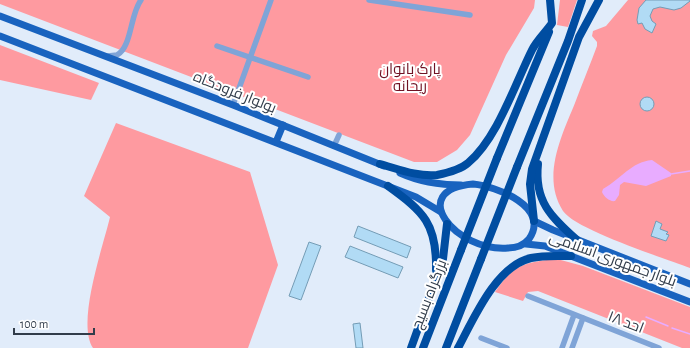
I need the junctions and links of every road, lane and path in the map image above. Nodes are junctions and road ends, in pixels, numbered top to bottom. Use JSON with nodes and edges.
{"nodes":[{"id":1,"x":141,"y":0,"type":"edge"},
{"id":2,"x":271,"y":0,"type":"edge"},
{"id":3,"x":369,"y":0,"type":"edge"},
{"id":4,"x":550,"y":0,"type":"edge"},
{"id":5,"x":554,"y":0,"type":"edge"},
{"id":6,"x":582,"y":0,"type":"edge"},
{"id":7,"x":593,"y":0,"type":"edge"},
{"id":8,"x":599,"y":0,"type":"edge"},
{"id":9,"x":470,"y":15,"type":"dead end"},
{"id":10,"x":0,"y":16,"type":"edge"},
{"id":11,"x":552,"y":23,"type":"junction"},
{"id":12,"x":0,"y":36,"type":"edge"},
{"id":13,"x":568,"y":41,"type":"junction"},
{"id":14,"x":217,"y":46,"type":"dead end"},
{"id":15,"x":105,"y":56,"type":"junction"},
{"id":16,"x":249,"y":58,"type":"junction"},
{"id":17,"x":308,"y":76,"type":"dead end"},
{"id":18,"x":233,"y":105,"type":"junction"},
{"id":19,"x":283,"y":125,"type":"junction"},
{"id":20,"x":339,"y":135,"type":"dead end"},
{"id":21,"x":276,"y":142,"type":"junction"},
{"id":22,"x":334,"y":146,"type":"junction"},
{"id":23,"x":539,"y":152,"type":"junction"},
{"id":24,"x":380,"y":164,"type":"junction"},
{"id":25,"x":461,"y":185,"type":"junction"},
{"id":26,"x":388,"y":186,"type":"junction"},
{"id":27,"x":440,"y":212,"type":"junction"},
{"id":28,"x":534,"y":221,"type":"junction"},
{"id":29,"x":447,"y":224,"type":"junction"},
{"id":30,"x":577,"y":240,"type":"junction"},
{"id":31,"x":526,"y":244,"type":"junction"},
{"id":32,"x":571,"y":256,"type":"junction"},
{"id":33,"x":436,"y":278,"type":"junction"},
{"id":34,"x":690,"y":284,"type":"edge"},
{"id":35,"x":528,"y":296,"type":"dead end"},
{"id":36,"x":690,"y":302,"type":"edge"},
{"id":37,"x":574,"y":315,"type":"junction"},
{"id":38,"x":583,"y":318,"type":"junction"},
{"id":39,"x":481,"y":338,"type":"dead end"},
{"id":40,"x":411,"y":348,"type":"edge"},
{"id":41,"x":423,"y":348,"type":"edge"},
{"id":42,"x":446,"y":348,"type":"edge"},
{"id":43,"x":458,"y":348,"type":"edge"},
{"id":44,"x":507,"y":348,"type":"edge"},
{"id":45,"x":562,"y":348,"type":"edge"},
{"id":46,"x":572,"y":348,"type":"edge"},
{"id":47,"x":659,"y":348,"type":"edge"}],
"edges":[{"from":1,"to":15,"type":"street"},
{"from":2,"to":16,"type":"street"},
{"from":3,"to":9,"type":"street"},
{"from":4,"to":11,"type":"highway"},
{"from":5,"to":11,"type":"highway"},
{"from":6,"to":13,"type":"highway"},
{"from":7,"to":13,"type":"highway"},
{"from":8,"to":23,"type":"highway"},
{"from":10,"to":15,"type":"main road","name":"بولوار فرودگاه"},
{"from":11,"to":24,"type":"highway"},
{"from":11,"to":41,"type":"highway","name":"بزرگراه بسیج","bridge":true},
{"from":12,"to":21,"type":"main road","name":"بولوار فرودگاه"},
{"from":13,"to":42,"type":"highway","bridge":true},
{"from":14,"to":16,"type":"street"},
{"from":15,"to":18,"type":"main road","name":"بولوار فرودگاه"},
{"from":16,"to":17,"type":"street"},
{"from":16,"to":18,"type":"street"},
{"from":18,"to":19,"type":"main road","name":"بولوار فرودگاه"},
{"from":19,"to":21,"type":"main road"},
{"from":19,"to":22,"type":"main road","name":"بولوار فرودگاه"},
{"from":20,"to":22,"type":"street"},
{"from":21,"to":26,"type":"main road","name":"بولوار فرودگاه"},
{"from":22,"to":24,"type":"main road","name":"بولوار فرودگاه"},
{"from":23,"to":28,"type":"highway"},
{"from":23,"to":30,"type":"highway"},
{"from":24,"to":25,"type":"main road","name":"بولوار فرودگاه"},
{"from":25,"to":27,"type":"main road"},
{"from":25,"to":28,"type":"main road"},
{"from":26,"to":27,"type":"main road","name":"بولوار فرودگاه"},
{"from":26,"to":33,"type":"highway"},
{"from":27,"to":29,"type":"main road"},
{"from":28,"to":30,"type":"main road","name":"بلوار جمهوری اسلامی"},
{"from":28,"to":31,"type":"main road"},
{"from":29,"to":31,"type":"main road"},
{"from":29,"to":33,"type":"highway"},
{"from":30,"to":34,"type":"main road","name":"بلوار جمهوری اسلامی"},
{"from":31,"to":32,"type":"main road","name":"بلوار جمهوری اسلامی"},
{"from":32,"to":36,"type":"main road","name":"بلوار جمهوری اسلامی"},
{"from":32,"to":43,"type":"highway"},
{"from":33,"to":40,"type":"highway"},
{"from":35,"to":37,"type":"street","name":"احد ۱۸"},
{"from":37,"to":38,"type":"street","name":"احد ۱۸"},
{"from":37,"to":45,"type":"street"},
{"from":38,"to":46,"type":"street"},
{"from":38,"to":47,"type":"street","name":"احد ۱۸"},
{"from":39,"to":44,"type":"street"}]}
